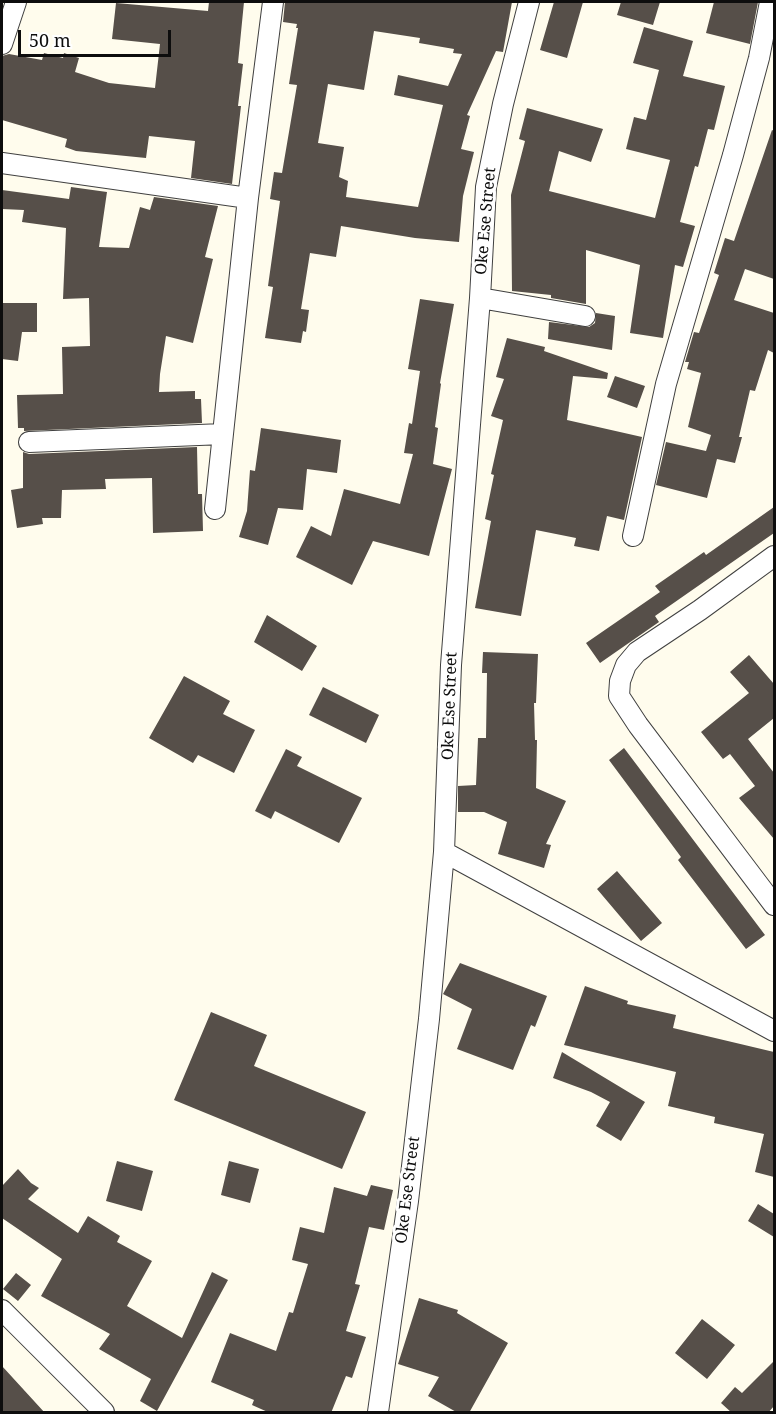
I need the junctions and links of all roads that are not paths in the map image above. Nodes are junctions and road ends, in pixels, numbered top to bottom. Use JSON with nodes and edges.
{"nodes":[{"id":1,"x":16,"y":2,"type":"edge"},
{"id":2,"x":273,"y":2,"type":"edge"},
{"id":3,"x":529,"y":2,"type":"edge"},
{"id":4,"x":770,"y":2,"type":"edge"},
{"id":5,"x":2,"y":44,"type":"edge"},
{"id":6,"x":2,"y":163,"type":"edge"},
{"id":7,"x":248,"y":198,"type":"junction"},
{"id":8,"x":480,"y":298,"type":"junction"},
{"id":9,"x":585,"y":316,"type":"dead end"},
{"id":10,"x":223,"y":434,"type":"junction"},
{"id":11,"x":30,"y":442,"type":"dead end"},
{"id":12,"x":215,"y":509,"type":"dead end"},
{"id":13,"x":633,"y":536,"type":"dead end"},
{"id":14,"x":774,"y":556,"type":"edge"},
{"id":15,"x":444,"y":852,"type":"junction"},
{"id":16,"x":774,"y":905,"type":"edge"},
{"id":17,"x":774,"y":1031,"type":"edge"},
{"id":18,"x":2,"y":1310,"type":"edge"},
{"id":19,"x":380,"y":1411,"type":"edge"},
{"id":20,"x":104,"y":1413,"type":"edge"}],
"edges":[{"from":1,"to":5,"type":"street"},
{"from":2,"to":7,"type":"street"},
{"from":3,"to":8,"type":"street","name":"Oke Ese Street"},
{"from":4,"to":13,"type":"street"},
{"from":6,"to":7,"type":"street"},
{"from":7,"to":10,"type":"street"},
{"from":8,"to":9,"type":"street"},
{"from":8,"to":15,"type":"street","name":"Oke Ese Street"},
{"from":10,"to":11,"type":"street"},
{"from":10,"to":12,"type":"street"},
{"from":14,"to":16,"type":"street"},
{"from":15,"to":17,"type":"street"},
{"from":15,"to":19,"type":"street","name":"Oke Ese Street"},
{"from":18,"to":20,"type":"street"}]}
